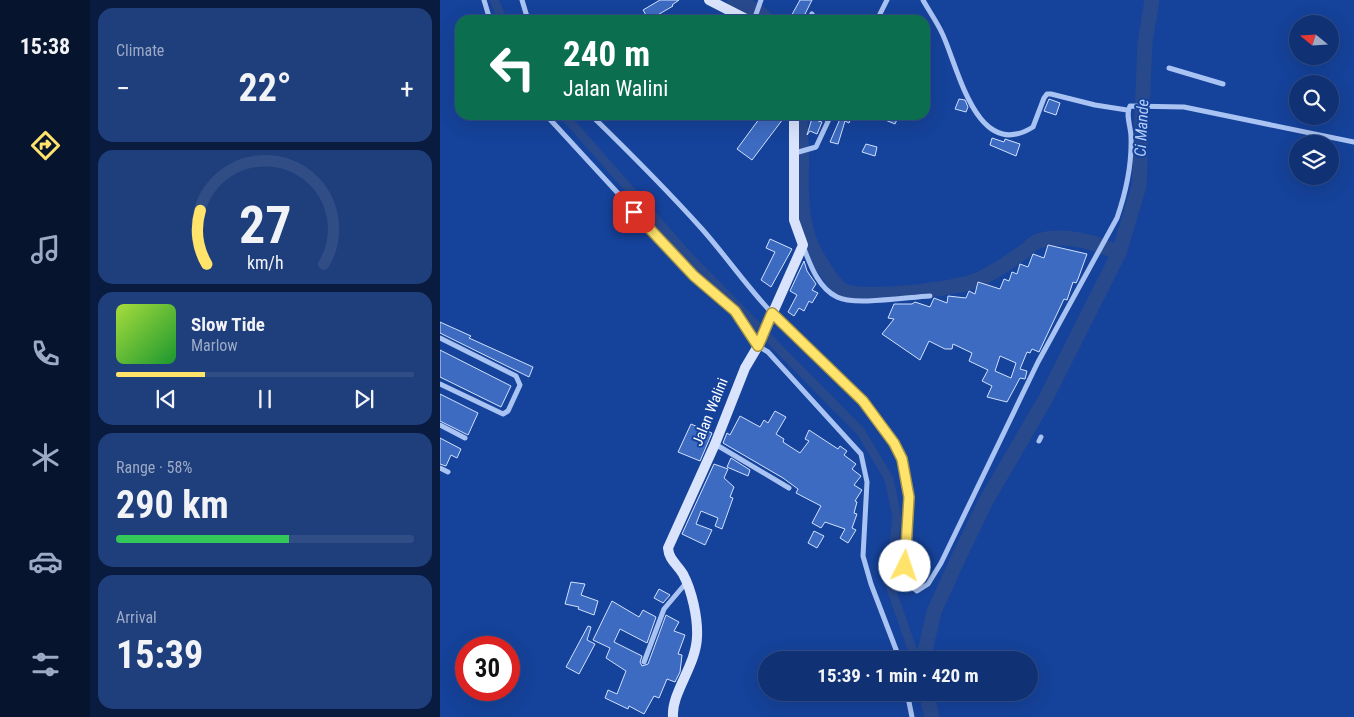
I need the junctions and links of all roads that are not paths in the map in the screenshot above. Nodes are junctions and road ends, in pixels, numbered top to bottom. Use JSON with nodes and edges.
{"nodes":[{"id":1,"x":484,"y":0,"type":"edge"},
{"id":2,"x":522,"y":0,"type":"edge"},
{"id":3,"x":709,"y":0,"type":"edge"},
{"id":4,"x":761,"y":0,"type":"edge"},
{"id":5,"x":887,"y":0,"type":"edge"},
{"id":6,"x":923,"y":0,"type":"edge"},
{"id":7,"x":488,"y":15,"type":"edge"},
{"id":8,"x":526,"y":15,"type":"edge"},
{"id":9,"x":744,"y":15,"type":"edge"},
{"id":10,"x":755,"y":15,"type":"edge"},
{"id":11,"x":880,"y":15,"type":"edge"},
{"id":12,"x":1169,"y":68,"type":"dead end"},
{"id":13,"x":1223,"y":84,"type":"dead end"},
{"id":14,"x":1127,"y":110,"type":"junction"},
{"id":15,"x":551,"y":120,"type":"edge"},
{"id":16,"x":597,"y":120,"type":"edge"},
{"id":17,"x":794,"y":120,"type":"edge"},
{"id":18,"x":829,"y":120,"type":"edge"},
{"id":19,"x":1354,"y":142,"type":"edge"},
{"id":20,"x":797,"y":152,"type":"junction"},
{"id":21,"x":803,"y":245,"type":"junction"},
{"id":22,"x":930,"y":296,"type":"dead end"},
{"id":23,"x":771,"y":316,"type":"junction"},
{"id":24,"x":440,"y":338,"type":"edge"},
{"id":25,"x":759,"y":345,"type":"junction"},
{"id":26,"x":440,"y":384,"type":"edge"},
{"id":27,"x":440,"y":425,"type":"edge"},
{"id":28,"x":466,"y":438,"type":"dead end"},
{"id":29,"x":715,"y":444,"type":"junction"},
{"id":30,"x":440,"y":468,"type":"edge"},
{"id":31,"x":448,"y":472,"type":"dead end"},
{"id":32,"x":789,"y":488,"type":"dead end"},
{"id":33,"x":686,"y":583,"type":"junction"},
{"id":34,"x":897,"y":651,"type":"edge"},
{"id":35,"x":644,"y":662,"type":"dead end"},
{"id":36,"x":909,"y":701,"type":"edge"},
{"id":37,"x":673,"y":717,"type":"edge"},
{"id":38,"x":912,"y":717,"type":"edge"}],
"edges":[{"from":1,"to":7,"type":"street"},
{"from":2,"to":8,"type":"street"},
{"from":3,"to":9,"type":"street"},
{"from":4,"to":10,"type":"street"},
{"from":5,"to":11,"type":"street"},
{"from":6,"to":14,"type":"street"},
{"from":12,"to":13,"type":"street"},
{"from":14,"to":19,"type":"street"},
{"from":14,"to":23,"type":"street"},
{"from":15,"to":25,"type":"street"},
{"from":16,"to":23,"type":"street"},
{"from":17,"to":20,"type":"street"},
{"from":18,"to":20,"type":"street"},
{"from":20,"to":21,"type":"street"},
{"from":21,"to":22,"type":"street"},
{"from":21,"to":23,"type":"street","name":"Jalan Walini"},
{"from":23,"to":25,"type":"street","name":"Jalan Walini"},
{"from":24,"to":26,"type":"street"},
{"from":25,"to":29,"type":"street","name":"Jalan Walini"},
{"from":25,"to":34,"type":"street"},
{"from":27,"to":28,"type":"street"},
{"from":29,"to":32,"type":"street"},
{"from":29,"to":33,"type":"street","name":"Jalan Walini"},
{"from":30,"to":31,"type":"street"},
{"from":33,"to":35,"type":"street"},
{"from":33,"to":37,"type":"street","name":"Jalan Walini"},
{"from":36,"to":38,"type":"street"}]}
